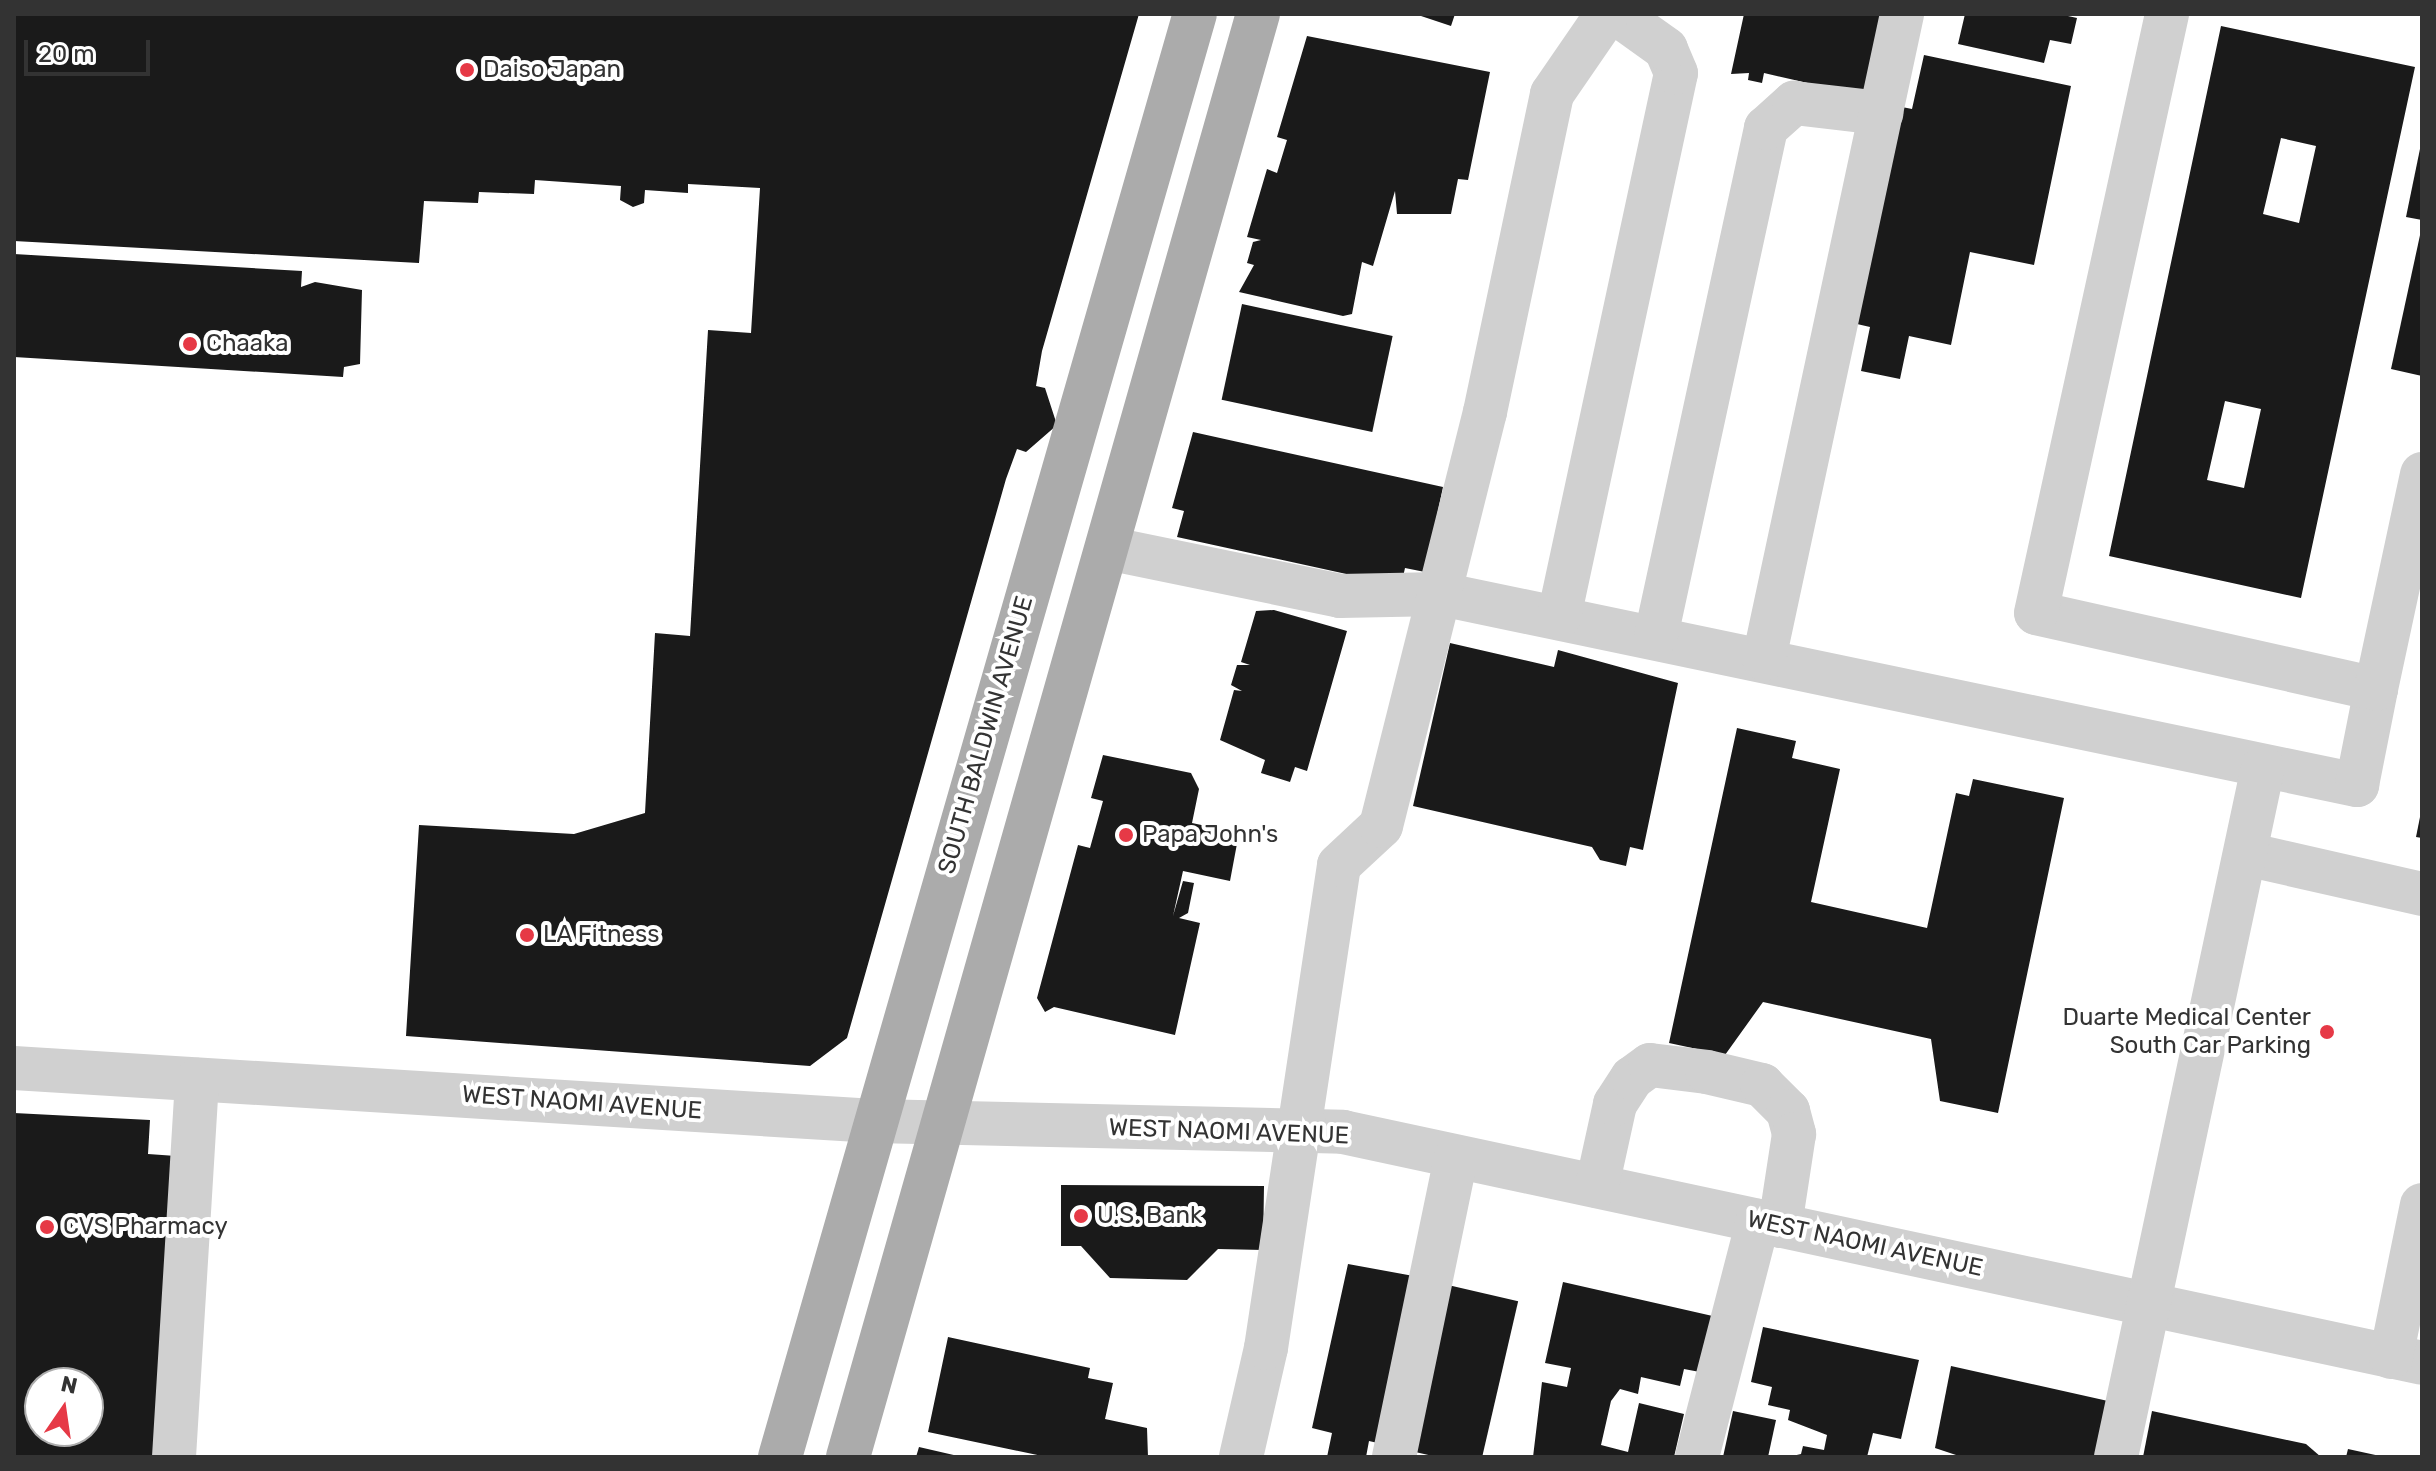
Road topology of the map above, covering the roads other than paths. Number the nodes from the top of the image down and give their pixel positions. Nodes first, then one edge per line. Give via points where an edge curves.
1 (1195, 14) edge
2 (1258, 14) edge
3 (1607, 14) edge
4 (1617, 14) edge
5 (1902, 14) edge
6 (2167, 14) edge
7 (1881, 113) junction
8 (2422, 474) edge
9 (1107, 548) junction
10 (1441, 594) junction
11 (1559, 617) junction
12 (1656, 636) junction
13 (1764, 659) junction
14 (2376, 689) junction
15 (2263, 767) junction
16 (2246, 854) junction
17 (2422, 894) edge
18 (14, 1068) edge
19 (197, 1080) junction
20 (874, 1121) junction
21 (943, 1123) junction
22 (1294, 1132) junction
23 (1456, 1157) junction
24 (1597, 1186) junction
25 (2421, 1214) edge
26 (1769, 1224) junction
27 (2148, 1304) junction
28 (2407, 1360) edge
29 (174, 1457) edge
30 (780, 1457) edge
31 (848, 1457) edge
32 (1241, 1457) edge
33 (1394, 1457) edge
34 (1697, 1457) edge
35 (2116, 1457) edge

1 - 20 main road, SOUTH BALDWIN AVENUE
2 - 9 main road
3 - 10 street via 1552,94
4 - 11 street via 1666,49 1676,73
5 - 7 street
6 - 14 street via 2036,613
7 - 12 street via 1794,103 1766,128
7 - 13 street
8 - 14 street
9 - 10 street via 1340,596
9 - 21 main road
10 - 11 street
10 - 22 street via 1381,826 1339,865
11 - 12 street
12 - 13 street
13 - 15 street
14 - 15 street via 2357,785
15 - 16 street
16 - 17 street
16 - 27 street
18 - 19 street, WEST NAOMI AVENUE
19 - 20 street, WEST NAOMI AVENUE
19 - 29 street
20 - 21 street, WEST NAOMI AVENUE
20 - 30 main road, SOUTH BALDWIN AVENUE
21 - 22 street, WEST NAOMI AVENUE
21 - 31 main road
22 - 23 street, WEST NAOMI AVENUE via 1343,1132
22 - 32 street via 1266,1348
23 - 24 street, WEST NAOMI AVENUE
23 - 33 street
24 - 26 street, WEST NAOMI AVENUE
24 - 26 street via 1615,1104 1632,1078 1650,1065 1707,1072 1762,1085 1788,1111 1794,1134
25 - 28 street
26 - 27 street, WEST NAOMI AVENUE
26 - 34 street
27 - 28 street, WEST NAOMI AVENUE
27 - 35 street

